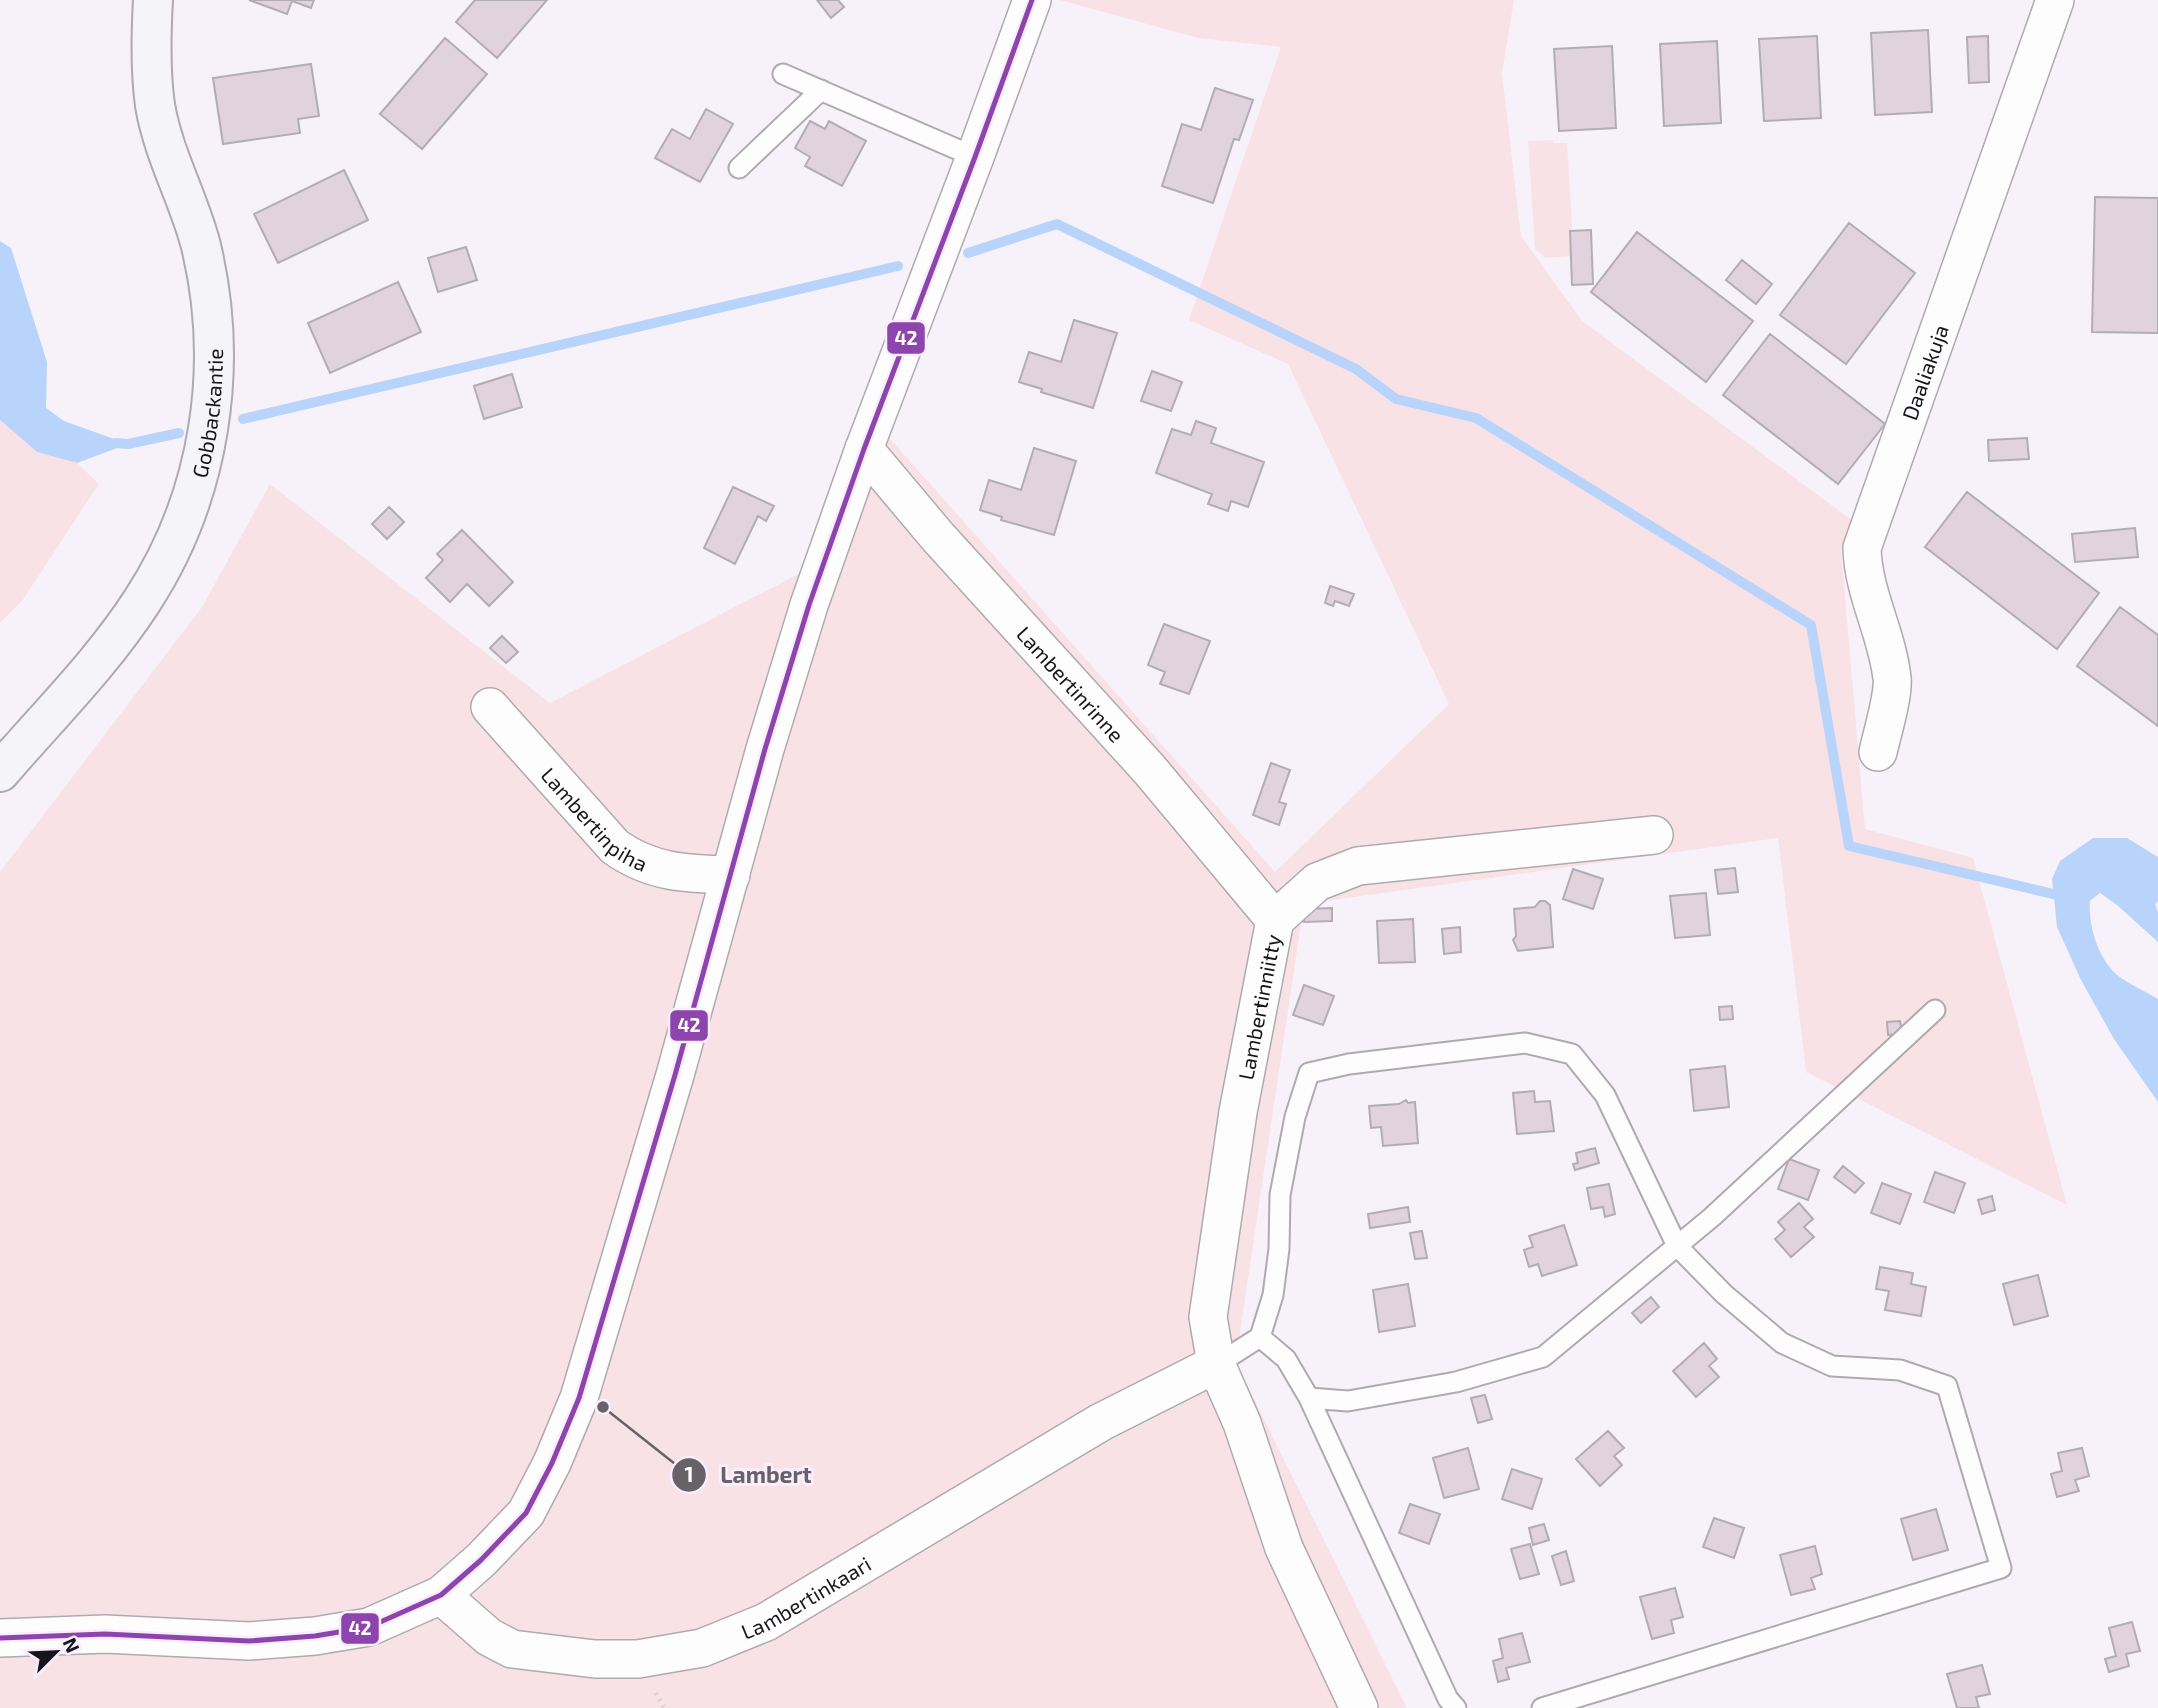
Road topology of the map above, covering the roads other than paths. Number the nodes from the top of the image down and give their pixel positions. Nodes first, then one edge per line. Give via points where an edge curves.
1 (153, 0) edge
2 (1032, 0) edge
3 (2055, 0) edge
4 (783, 74) dead end
5 (821, 90) junction
6 (975, 157) junction
7 (739, 168) dead end
8 (864, 449) junction
9 (490, 707) dead end
10 (1878, 752) dead end
11 (0, 772) edge
12 (1654, 835) dead end
13 (731, 875) junction
14 (1275, 920) junction
15 (1935, 1010) dead end
16 (1677, 1246) junction
17 (1260, 1337) junction
18 (1215, 1358) junction
19 (1309, 1398) junction
20 (441, 1595) junction
21 (0, 1638) edge
22 (1359, 1708) edge
23 (1456, 1708) edge
24 (1542, 1708) edge

1 - 11 street, Gobbackantie via 150,58 155,107 200,246 211,312 214,366 208,429 182,526 164,566 114,641
2 - 6 street
3 - 10 street, Daaliakuja via 1862,548 1862,572 1893,681
4 - 5 lane
5 - 6 lane
5 - 7 lane
6 - 8 street
8 - 13 street via 809,605
8 - 14 street, Lambertinrinne via 1149,769
9 - 13 street, Lambertinpiha via 615,848 635,861 665,870
12 - 14 street, Lambertinniitty via 1358,866 1317,882
13 - 20 street via 579,1398 526,1513
14 - 18 street, Lambertinniitty via 1238,1112 1208,1317
15 - 16 lane
16 - 17 lane via 1605,1095 1572,1054 1525,1043 1309,1073 1280,1195 1273,1295
16 - 19 lane via 1543,1357 1456,1382 1348,1401
16 - 24 lane via 1782,1343 1832,1367 1900,1370 1947,1386 2001,1568
17 - 18 lane via 1227,1358
17 - 19 lane via 1286,1359
18 - 20 street, Lambertinkaari via 766,1622 702,1648 638,1660 512,1649 489,1637
18 - 22 street via 1284,1548
19 - 23 lane
20 - 21 street via 369,1627 315,1636 249,1641 105,1634

